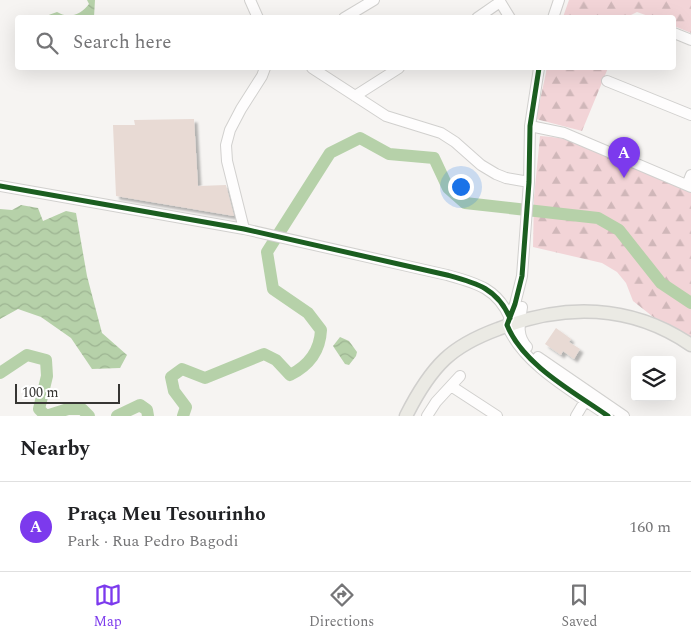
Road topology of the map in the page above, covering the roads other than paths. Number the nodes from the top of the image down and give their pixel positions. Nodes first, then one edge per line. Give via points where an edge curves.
1 (250, 0) edge
2 (374, 0) edge
3 (559, 0) edge
4 (500, 1) edge
5 (257, 15) edge
6 (349, 15) edge
7 (481, 15) edge
8 (508, 15) edge
9 (554, 15) edge
10 (676, 34) edge
11 (691, 40) edge
12 (264, 70) edge
13 (315, 70) edge
14 (397, 70) edge
15 (539, 70) edge
16 (607, 80) dead end
17 (355, 96) junction
18 (691, 115) edge
19 (530, 126) junction
20 (691, 175) edge
21 (529, 182) junction
22 (0, 186) edge
23 (689, 186) edge
24 (244, 229) junction
25 (561, 314) junction
26 (513, 323) junction
27 (691, 345) edge
28 (460, 376) dead end
29 (451, 386) junction
30 (588, 397) junction
31 (406, 416) edge
32 (427, 416) edge
33 (497, 416) edge
34 (576, 416) edge
35 (608, 416) edge
36 (624, 416) edge

1 - 5 street
2 - 6 street
3 - 9 street
4 - 7 street
4 - 8 street
10 - 11 street
12 - 24 street via 230,130 226,146
13 - 17 street
14 - 17 street
15 - 19 street
16 - 18 street
17 - 21 street via 386,116 441,133 496,174
19 - 21 street
19 - 23 street via 564,133
20 - 23 street
21 - 26 street via 522,276
22 - 24 street
24 - 26 street via 475,283 503,303
25 - 26 main road
25 - 26 main road
25 - 27 main road via 605,312 639,319 670,331
26 - 30 street via 524,351 546,373
26 - 31 main road via 458,348 444,360 416,396
28 - 29 street
29 - 32 street
29 - 33 street
30 - 34 street
30 - 35 street
30 - 36 street

